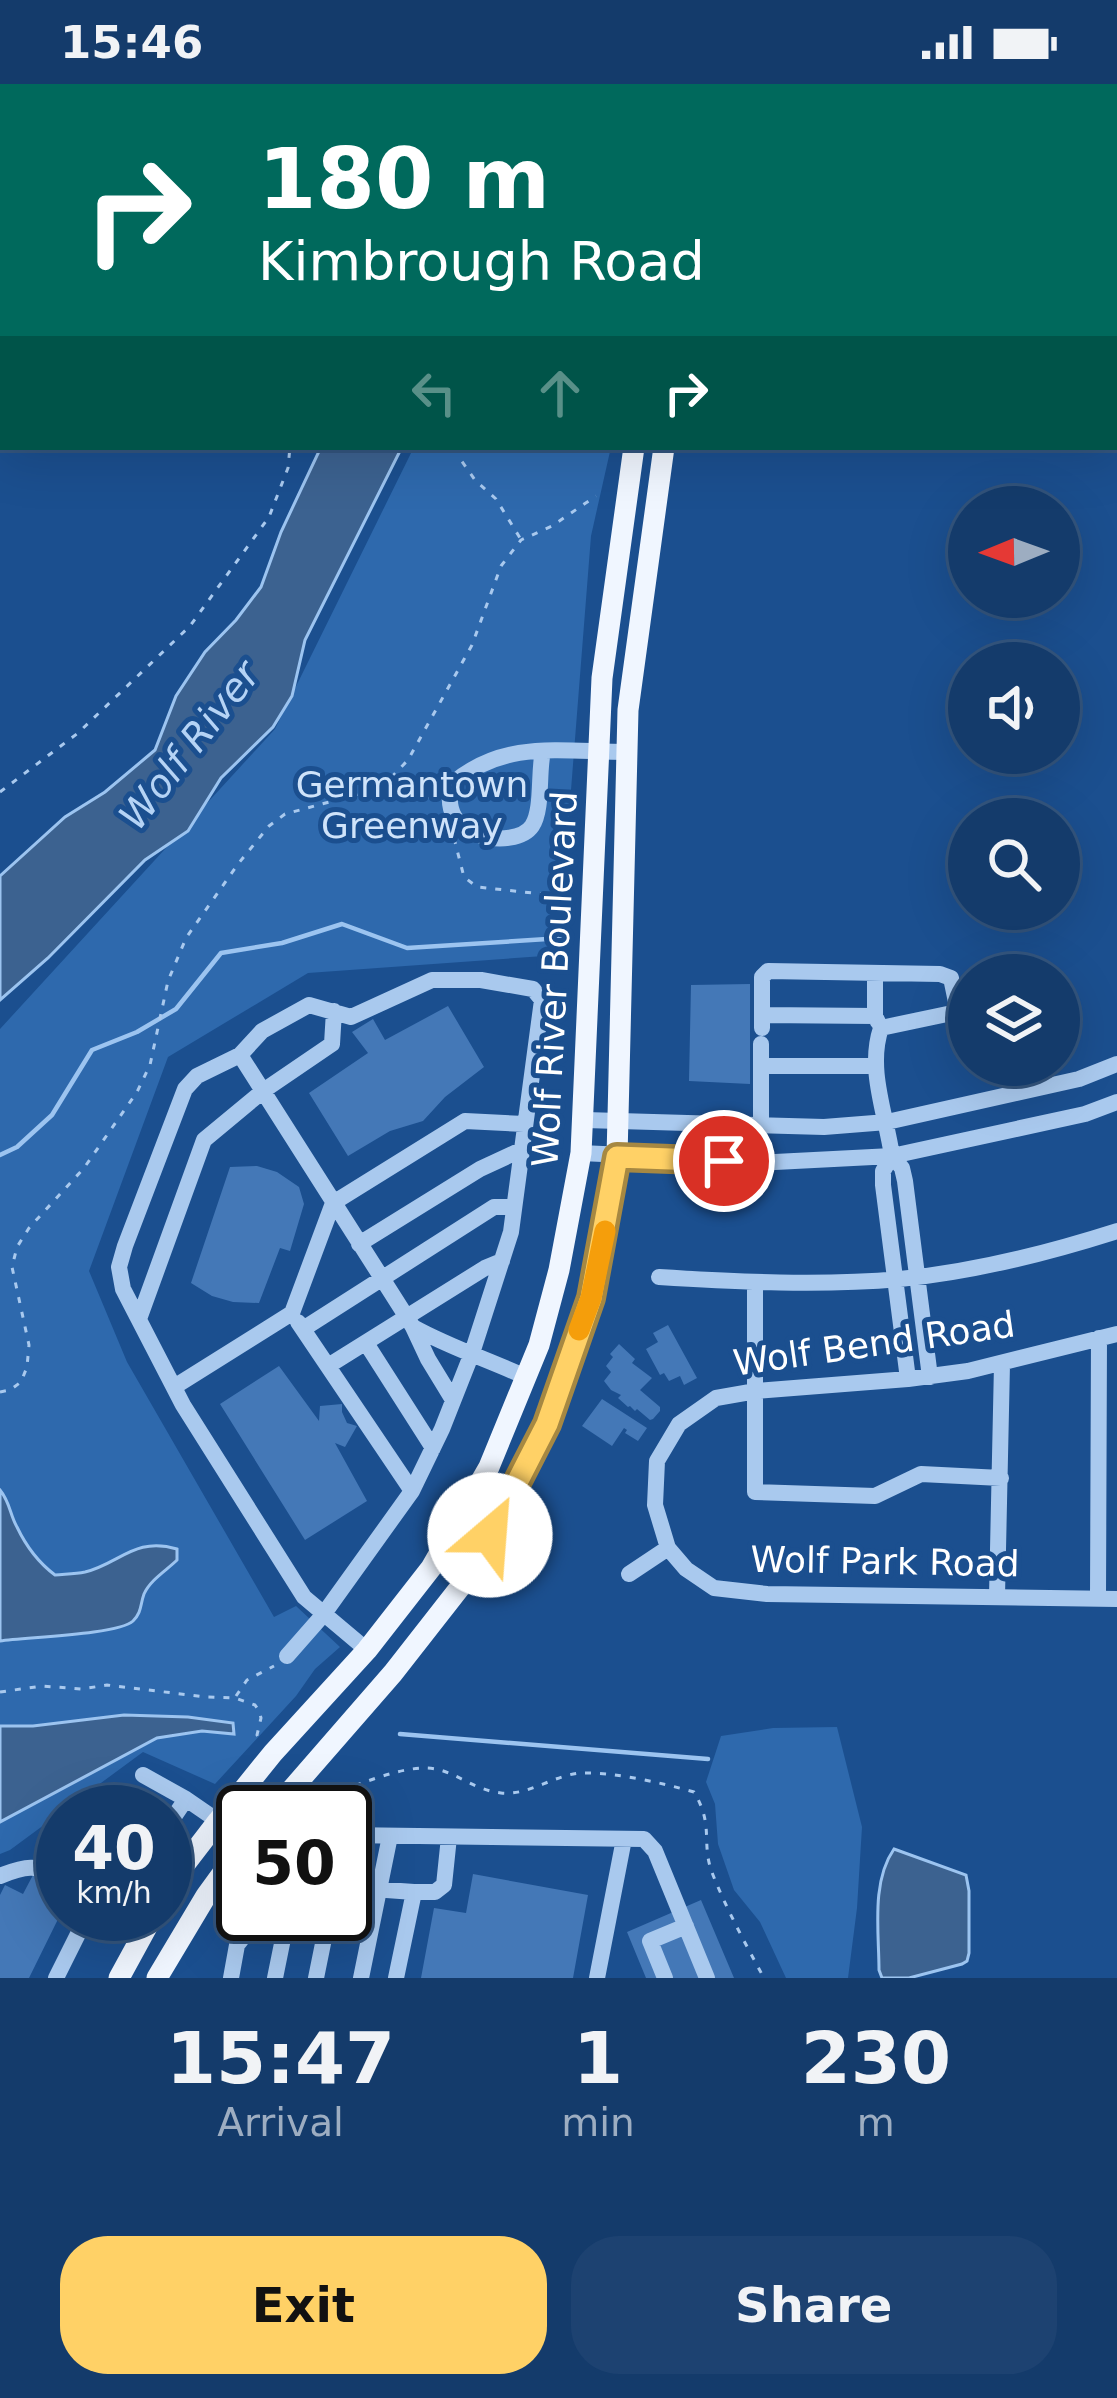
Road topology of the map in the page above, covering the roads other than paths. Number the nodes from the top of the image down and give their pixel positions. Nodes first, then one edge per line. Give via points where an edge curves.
1 (634, 450) edge
2 (664, 450) edge
3 (544, 751) junction
4 (599, 752) junction
5 (627, 752) junction
6 (875, 973) junction
7 (334, 1011) junction
8 (878, 1022) junction
9 (762, 1029) junction
10 (240, 1055) junction
11 (1117, 1064) edge
12 (761, 1066) junction
13 (876, 1066) junction
14 (263, 1090) junction
15 (1117, 1102) edge
16 (585, 1120) junction
17 (618, 1121) junction
18 (887, 1122) junction
19 (524, 1124) junction
20 (761, 1125) junction
21 (521, 1150) junction
22 (581, 1153) junction
23 (892, 1156) junction
24 (617, 1157) junction
25 (333, 1203) junction
26 (514, 1207) junction
27 (1117, 1231) edge
28 (359, 1244) junction
29 (502, 1261) junction
30 (659, 1277) dead end
31 (917, 1277) junction
32 (381, 1278) junction
33 (895, 1280) junction
34 (755, 1283) junction
35 (292, 1313) junction
36 (139, 1319) junction
37 (410, 1322) junction
38 (303, 1329) junction
39 (1108, 1336) edge
40 (366, 1343) junction
41 (472, 1353) junction
42 (1002, 1364) junction
43 (328, 1366) junction
44 (930, 1376) junction
45 (526, 1378) junction
46 (908, 1379) junction
47 (174, 1387) junction
48 (756, 1390) junction
49 (454, 1400) junction
50 (433, 1448) junction
51 (1001, 1478) junction
52 (412, 1491) junction
53 (668, 1548) junction
54 (629, 1574) dead end
55 (997, 1596) junction
56 (1097, 1599) junction
57 (1117, 1599) edge
58 (323, 1616) junction
59 (368, 1650) junction
60 (287, 1656) road end
61 (143, 1775) dead end
62 (161, 1785) edge
63 (247, 1785) edge
64 (295, 1785) edge
65 (216, 1824) edge
66 (372, 1836) edge
67 (390, 1836) junction
68 (449, 1837) junction
69 (625, 1839) junction
70 (192, 1858) edge
71 (36, 1866) edge
72 (0, 1876) edge
73 (216, 1881) edge
74 (372, 1889) edge
75 (379, 1889) junction
76 (414, 1892) junction
77 (686, 1926) junction
78 (74, 1941) edge
79 (137, 1941) edge
80 (241, 1941) edge
81 (282, 1941) edge
82 (324, 1941) edge
83 (56, 1978) edge
84 (119, 1978) edge
85 (157, 1978) edge
86 (230, 1978) edge
87 (275, 1978) edge
88 (316, 1978) edge
89 (361, 1978) edge
90 (396, 1978) edge
91 (597, 1978) edge
92 (665, 1978) edge
93 (707, 1978) edge

1 - 4 main road, Wolf River Boulevard
2 - 5 main road, Wolf River Boulevard
3 - 3 street via 501,756 463,775 450,789 452,816 482,836 526,832 537,812
3 - 4 street
4 - 5 street
4 - 16 main road, Wolf River Boulevard
5 - 17 main road, Wolf River Boulevard
6 - 8 street
6 - 8 street via 951,978 957,1007
6 - 9 street via 768,971
7 - 10 street via 309,1005 262,1031
7 - 14 street via 332,1044
7 - 19 street via 351,1017 432,980 533,989 542,1000
8 - 9 street
8 - 13 street
9 - 12 street
10 - 14 street
10 - 36 street via 185,1089 119,1267
11 - 18 street
12 - 13 street
12 - 20 street
13 - 18 street
14 - 25 street
14 - 36 street via 204,1140
15 - 23 street
16 - 17 street
16 - 22 main road, Wolf River Boulevard
17 - 20 street
17 - 24 main road, Wolf River Boulevard
18 - 20 street
18 - 23 street
19 - 21 street
19 - 25 street via 465,1121
21 - 26 street
21 - 28 street
22 - 24 street
22 - 45 main road, Wolf River Boulevard via 559,1270
23 - 24 street
23 - 31 street via 905,1181
23 - 33 street via 883,1171
24 - 64 main road, Wolf River Boulevard via 591,1298 547,1424 472,1572
25 - 28 street
25 - 35 street
26 - 29 street
26 - 32 street via 494,1207
27 - 31 street
28 - 32 street
29 - 37 street
29 - 41 street
30 - 34 street
31 - 33 street
31 - 44 street
32 - 37 street
32 - 38 street
33 - 34 street
33 - 46 street
34 - 48 street
35 - 38 street
35 - 47 street
36 - 47 street
37 - 40 street
37 - 41 street
37 - 49 street
38 - 43 street
39 - 42 street, Wolf Bend Road
39 - 56 street
40 - 43 street
40 - 50 street
41 - 45 street
41 - 49 street
42 - 44 street, Wolf Bend Road
42 - 51 street
43 - 52 street
44 - 46 street, Wolf Bend Road
45 - 59 main road, Wolf River Boulevard via 489,1468 430,1568
46 - 48 street, Wolf Bend Road
47 - 58 street
48 - 51 street via 754,1492 875,1496 921,1474
48 - 53 street, Wolf Bend Road via 716,1398 680,1424 657,1462 655,1505
49 - 50 street
50 - 52 street
51 - 55 street
52 - 58 street
53 - 54 street
53 - 55 street, Wolf Park Road via 714,1588
55 - 56 street, Wolf Park Road
56 - 57 street, Wolf Park Road
58 - 59 street
58 - 60 street
59 - 63 main road, Wolf River Boulevard
61 - 62 street
65 - 70 main road, Wolf River Boulevard
66 - 67 street
67 - 68 street
67 - 75 street
68 - 69 street
68 - 76 street via 444,1885
69 - 77 street via 644,1839 655,1852
69 - 91 street
71 - 72 street
73 - 85 main road
74 - 75 street
75 - 76 street
75 - 89 street
76 - 90 street
77 - 92 street via 650,1941
77 - 93 street
78 - 83 street
79 - 84 main road
80 - 86 street
81 - 87 street
82 - 88 street

